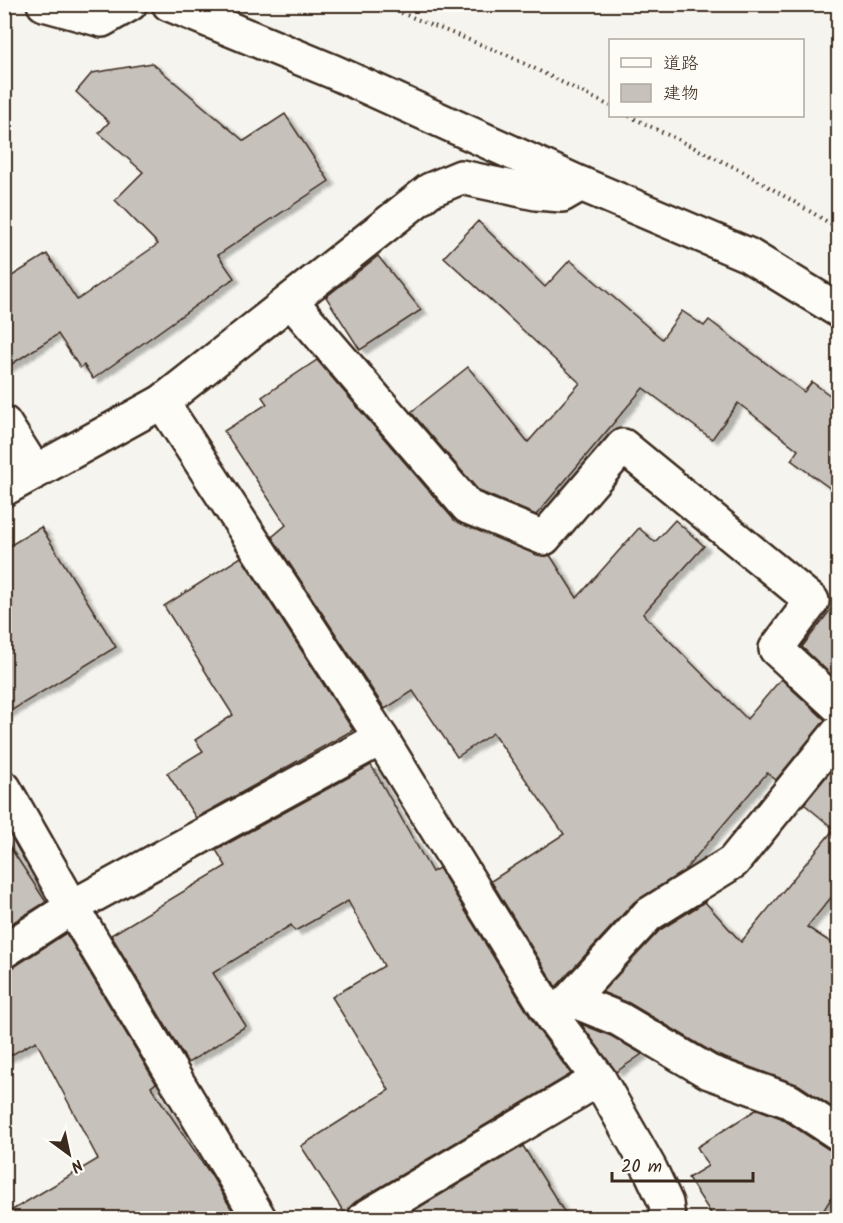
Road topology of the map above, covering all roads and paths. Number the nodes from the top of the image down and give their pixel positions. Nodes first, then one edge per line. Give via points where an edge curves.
1 (44, 4) edge
2 (130, 4) edge
3 (169, 4) edge
4 (379, 4) edge
5 (609, 106) edge
6 (631, 117) edge
7 (581, 184) junction
8 (838, 228) edge
9 (291, 301) junction
10 (838, 310) edge
11 (162, 402) junction
12 (4, 423) edge
13 (34, 470) junction
14 (4, 489) edge
15 (838, 706) edge
16 (838, 733) edge
17 (381, 738) junction
18 (4, 788) edge
19 (72, 907) junction
20 (4, 951) edge
21 (562, 1009) junction
22 (599, 1079) junction
23 (838, 1132) edge
24 (259, 1218) edge
25 (365, 1218) edge
26 (668, 1218) edge

1 - 2 street via 102,20
3 - 7 street via 334,72
4 - 5 path via 507,55
6 - 8 path via 742,171
7 - 9 street via 562,195 461,177 430,190
7 - 10 street via 748,255
9 - 11 street
9 - 15 street via 468,507 544,538 623,446 812,601 776,649
11 - 13 street
11 - 17 street
12 - 13 street
13 - 14 street
16 - 21 street via 733,862 648,915
17 - 19 street
17 - 21 street
18 - 19 street
19 - 20 street
19 - 24 street
21 - 22 street
21 - 23 street via 619,1019 709,1072 789,1101
22 - 25 street
22 - 26 street via 650,1169 666,1203

